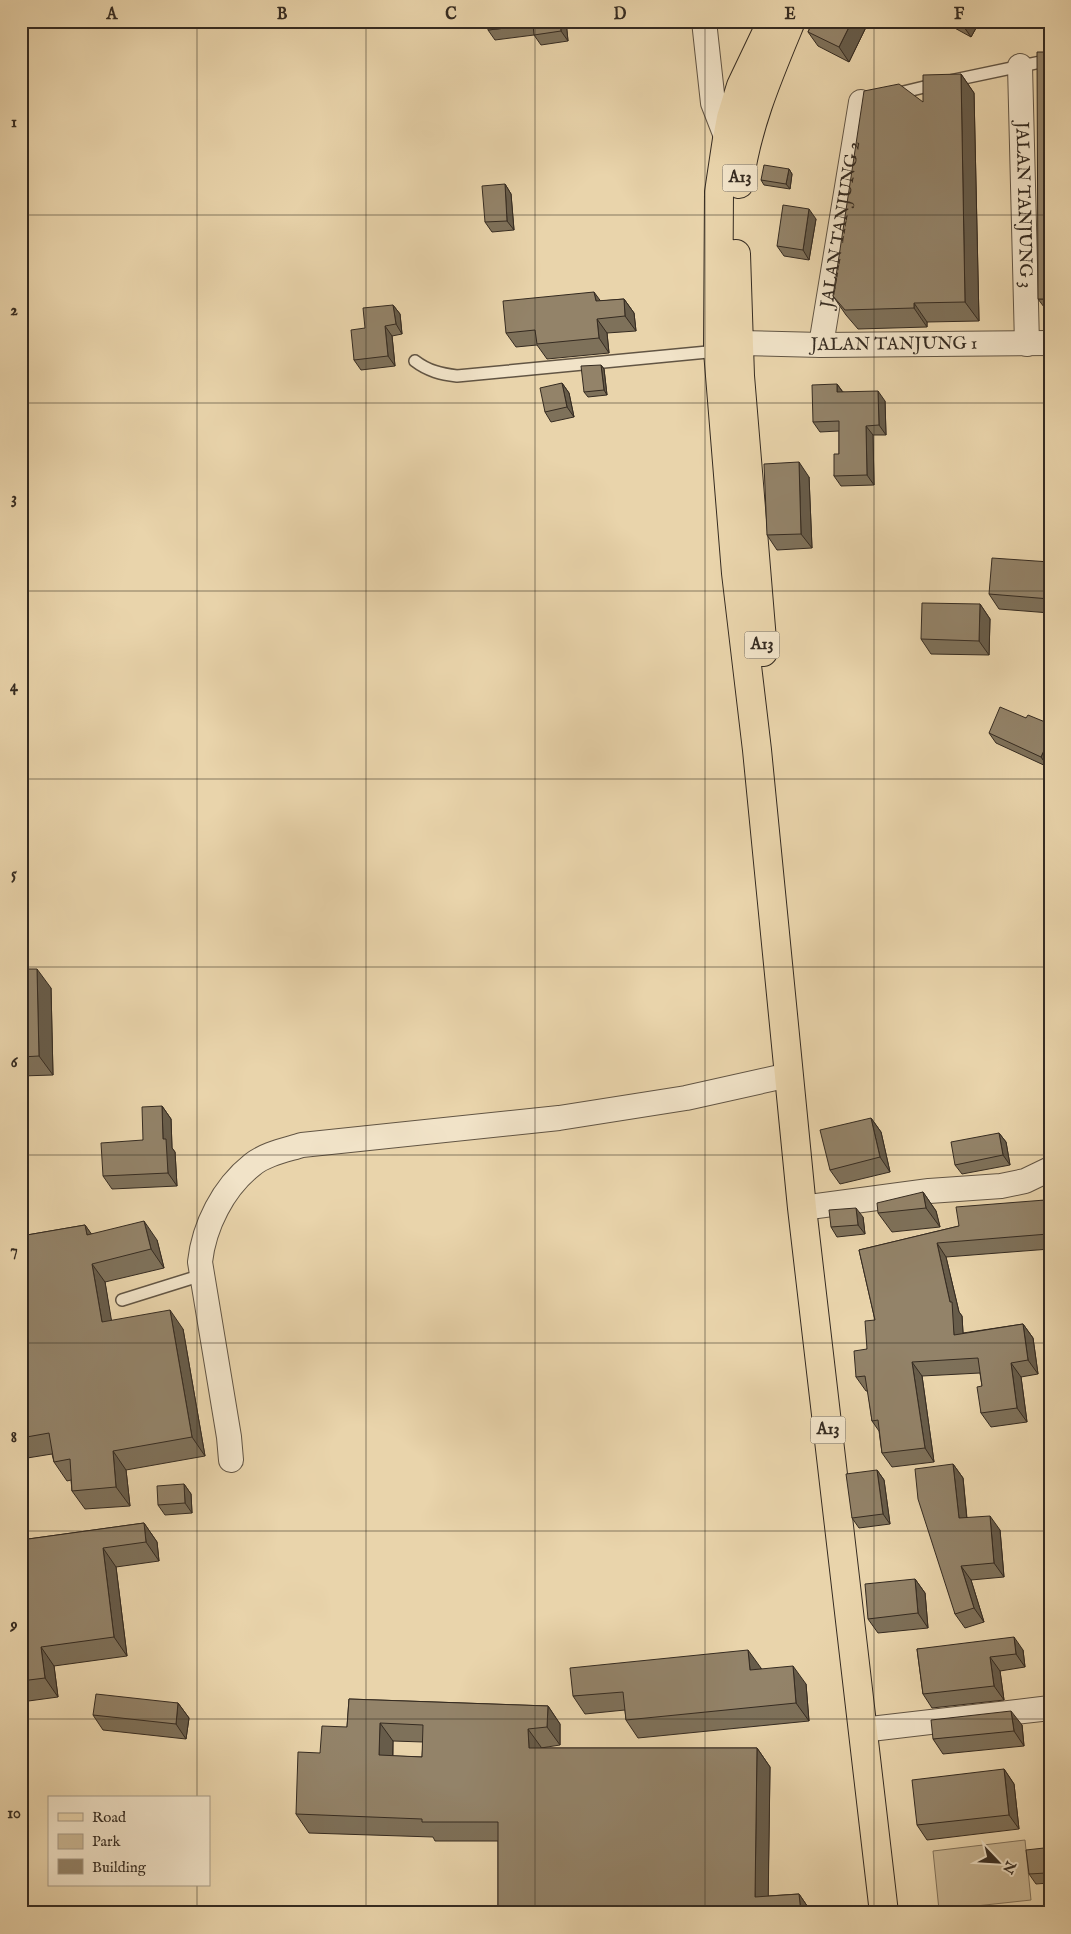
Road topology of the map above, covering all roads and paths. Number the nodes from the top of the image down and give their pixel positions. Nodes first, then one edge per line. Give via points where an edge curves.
1 (704, 21) edge
2 (772, 21) edge
3 (791, 21) edge
4 (1050, 60) edge
5 (1020, 66) junction
6 (870, 100) joint
7 (727, 139) junction
8 (1038, 343) edge
9 (821, 346) junction
10 (728, 347) junction
11 (415, 361) dead end
12 (777, 947) junction
13 (788, 1075) junction
14 (1050, 1170) edge
15 (802, 1208) junction
16 (202, 1275) junction
17 (122, 1300) dead end
18 (231, 1460) dead end
19 (1050, 1708) edge
20 (862, 1730) junction
21 (884, 1913) edge

1 - 7 street via 713,103
2 - 7 main road, A13 via 741,86
3 - 10 main road, A13 via 751,126 742,160
4 - 5 lane
5 - 6 lane
5 - 8 street, JALAN TANJUNG 3
6 - 9 street, JALAN TANJUNG 2
7 - 10 main road, A13 via 719,192 718,296 732,336
8 - 9 street, JALAN TANJUNG 1
9 - 10 street, JALAN TANJUNG 1
10 - 11 lane via 457,376 424,368
10 - 12 main road, A13 via 776,835
10 - 12 main road, A13 via 729,367 723,413 736,573
12 - 13 main road, A13
13 - 15 main road, A13
13 - 16 street via 686,1098 559,1118 302,1145 274,1153 252,1164 218,1207 202,1246
14 - 15 street via 1001,1186 929,1191
15 - 20 main road, A13
16 - 17 lane
16 - 18 street
19 - 20 street
20 - 21 main road, A13

